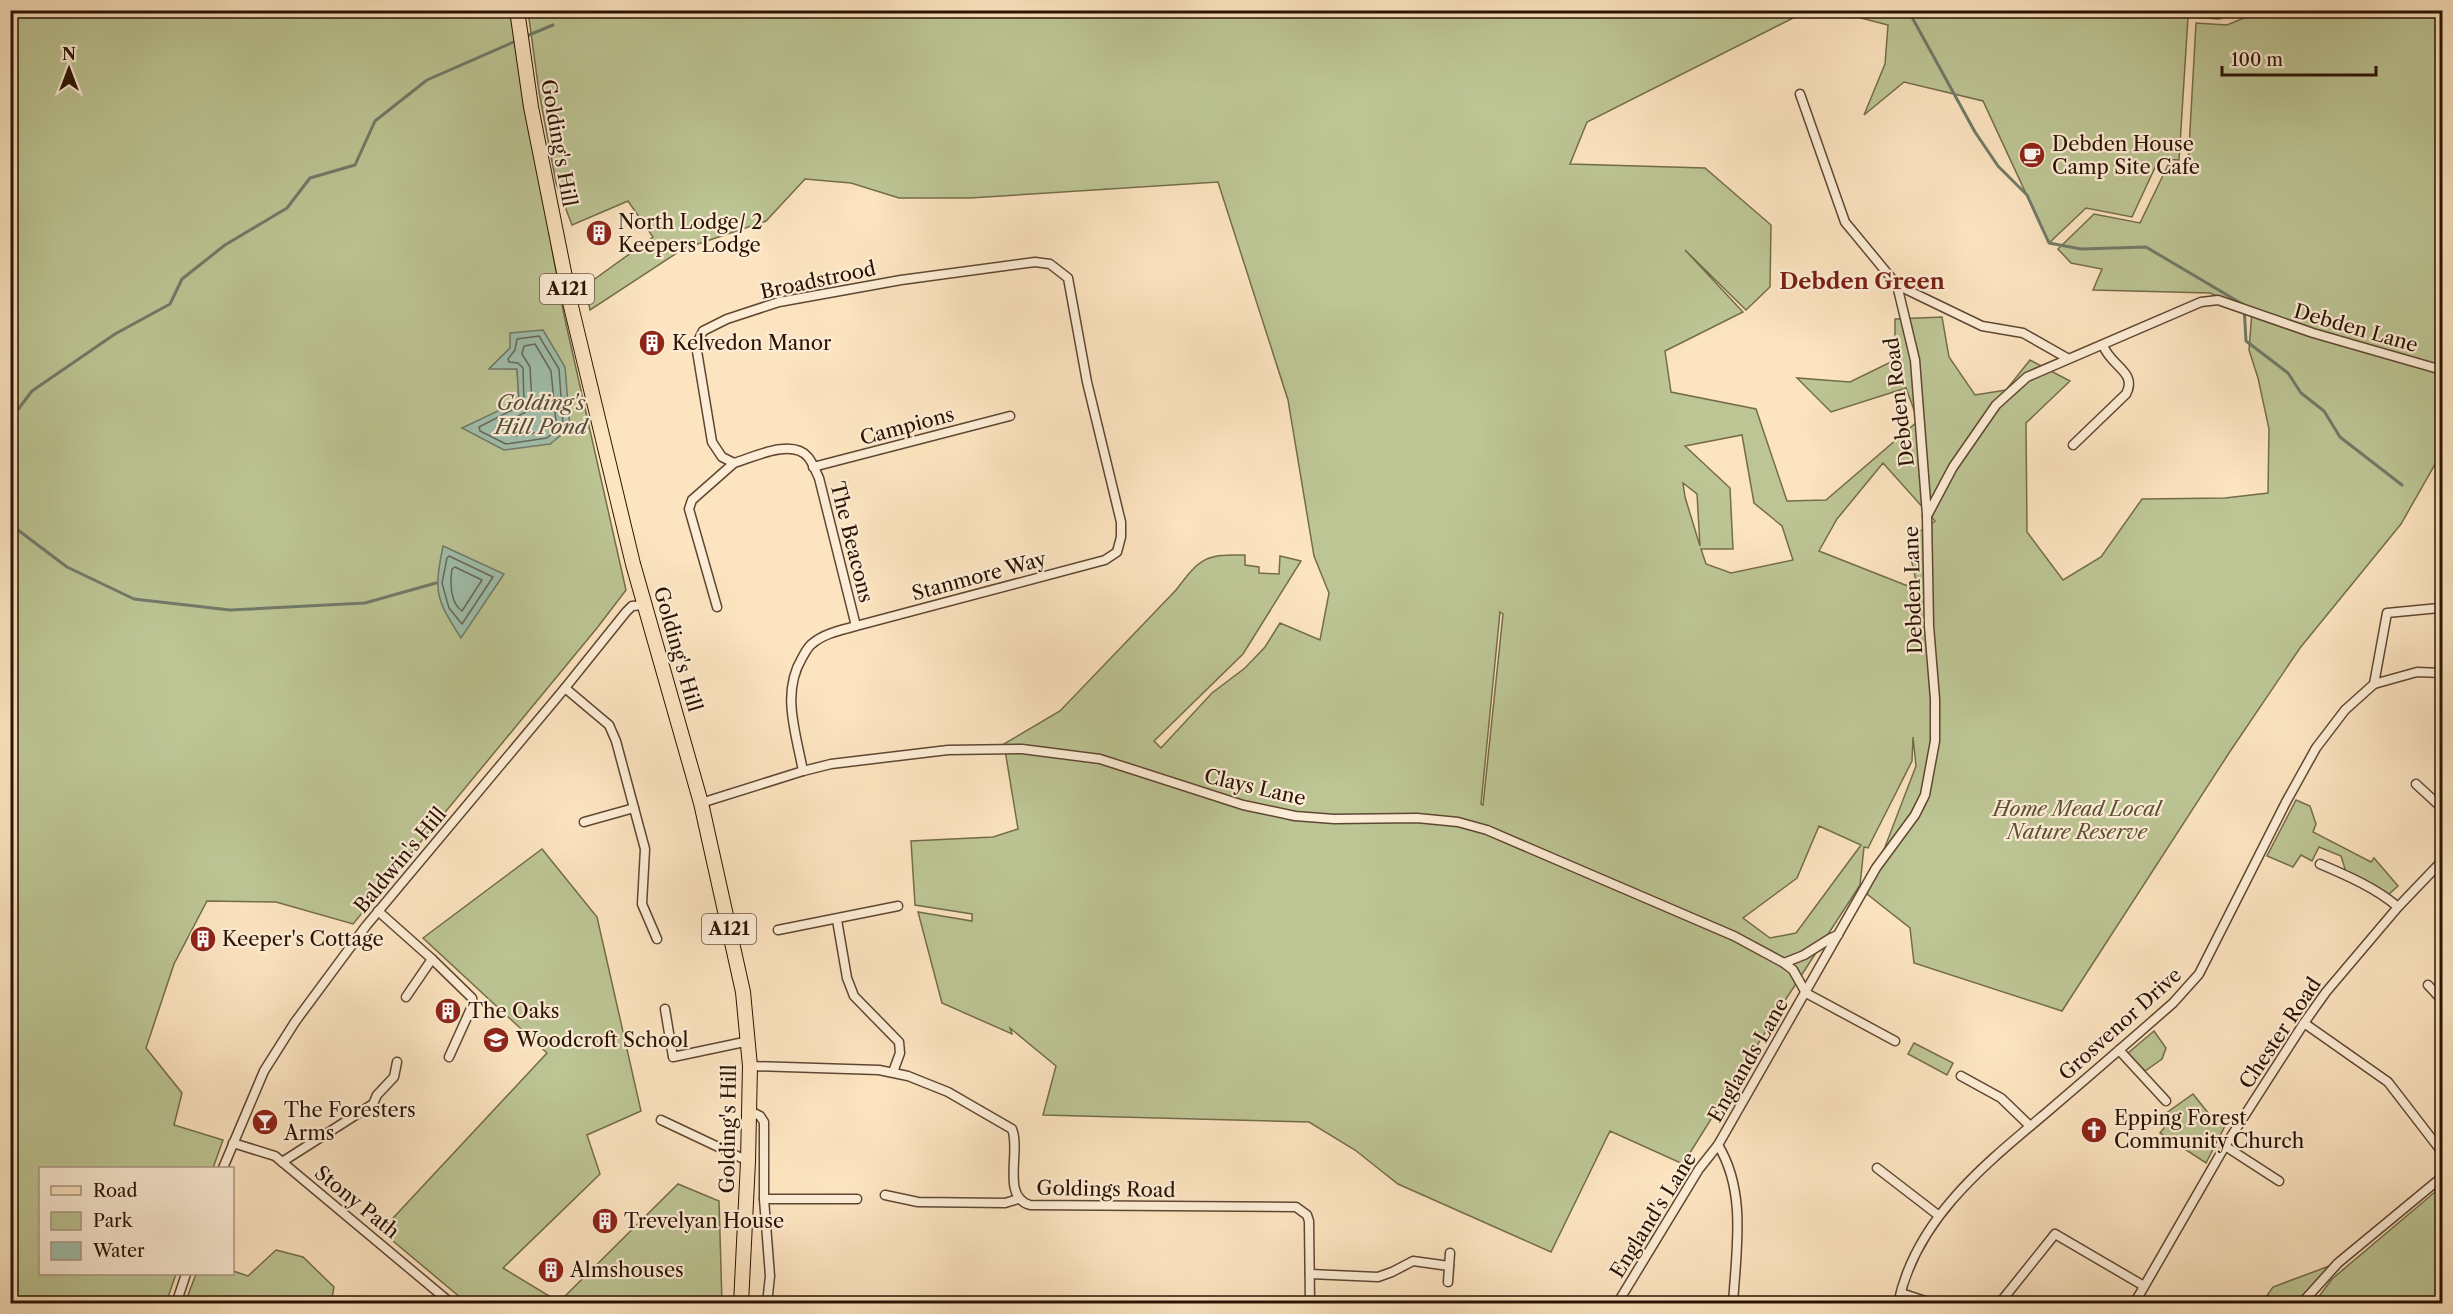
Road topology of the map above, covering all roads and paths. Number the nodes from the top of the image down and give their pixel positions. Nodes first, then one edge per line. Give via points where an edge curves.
1 (517, 10) edge
2 (1800, 94) dead end
3 (1896, 285) junction
4 (2103, 345) junction
5 (2067, 358) junction
6 (2442, 370) edge
7 (1087, 382) joint
8 (1010, 416) dead end
9 (2073, 445) dead end
10 (734, 463) junction
11 (813, 467) junction
12 (1927, 516) junction
13 (645, 605) junction
14 (717, 606) dead end
15 (2442, 618) edge
16 (856, 626) junction
17 (2442, 673) edge
18 (2374, 684) junction
19 (566, 688) junction
20 (803, 771) junction
21 (2416, 784) dead end
22 (701, 803) junction
23 (634, 808) junction
24 (2442, 808) edge
25 (584, 822) dead end
26 (2442, 861) edge
27 (2320, 864) dead end
28 (898, 906) dead end
29 (2398, 908) junction
30 (378, 911) junction
31 (837, 920) junction
32 (778, 930) dead end
33 (1838, 936) junction
34 (657, 939) dead end
35 (432, 959) junction
36 (1784, 963) junction
37 (2428, 986) dead end
38 (1806, 993) junction
39 (406, 997) dead end
40 (2442, 1000) edge
41 (665, 1010) dead end
42 (2304, 1023) junction
43 (749, 1041) junction
44 (1895, 1041) dead end
45 (2119, 1050) junction
46 (449, 1057) dead end
47 (397, 1062) dead end
48 (750, 1066) junction
49 (893, 1072) junction
50 (1961, 1076) dead end
51 (2166, 1101) dead end
52 (750, 1112) junction
53 (661, 1120) dead end
54 (2030, 1126) junction
55 (233, 1143) junction
56 (1718, 1145) junction
57 (2225, 1146) junction
58 (2442, 1152) edge
59 (748, 1161) junction
60 (282, 1162) junction
61 (223, 1167) edge
62 (1877, 1168) dead end
63 (2442, 1177) edge
64 (2279, 1181) dead end
65 (885, 1195) dead end
66 (764, 1199) junction
67 (857, 1199) dead end
68 (1018, 1199) junction
69 (1938, 1215) junction
70 (1450, 1253) dead end
71 (1449, 1266) junction
72 (1310, 1274) junction
73 (186, 1275) edge
74 (1448, 1282) dead end
75 (2144, 1286) junction
76 (1900, 1293) junction
77 (176, 1304) edge
78 (452, 1304) edge
79 (741, 1304) edge
80 (767, 1304) edge
81 (1310, 1304) edge
82 (1617, 1304) edge
83 (1733, 1304) edge
84 (1898, 1304) edge
85 (1934, 1304) edge
86 (1999, 1304) edge
87 (2134, 1304) edge
88 (2301, 1304) edge

1 - 13 main road, Golding's Hill / A121 via 531,107 570,302
2 - 3 street, Debden Road via 1845,222
3 - 5 street, Debden Road via 1982,326 2022,333
3 - 12 street, Debden Road via 1915,360
4 - 5 street, Debden Lane
4 - 6 street, Debden Lane via 2201,302 2218,300 2313,333
4 - 9 street via 2112,362 2126,373 2129,389
5 - 12 street, Debden Lane via 2027,377 1996,405 1953,467
7 - 10 street, Broadstrood via 1068,278 1050,264 1035,262 901,280 779,302 703,331 696,345 712,442 722,458
7 - 16 street, Stanmore Way via 1121,522 1117,552 1104,560
8 - 11 street, Campions
10 - 11 street via 781,449 798,449
10 - 14 street via 692,500 689,509
11 - 16 street, The Beacons
12 - 33 street, Debden Lane via 1935,741 1925,795 1876,868
13 - 19 street, Baldwin's Hill via 632,606 626,612
13 - 22 main road, Golding's Hill / A121
15 - 18 street via 2439,608 2387,613
16 - 20 street, Stanmore Way via 811,644 794,672 791,707
17 - 18 street, Grosvenor Drive via 2417,672
18 - 45 street, Grosvenor Drive via 2345,710 2316,748 2199,974 2173,1003
19 - 23 street via 609,725
19 - 30 street, Baldwin's Hill
20 - 22 street, Clays Lane
20 - 36 street, Clays Lane via 948,750 1022,748 1100,759 1243,805 1295,816 1458,822 1487,830 1643,896
21 - 24 street
22 - 43 main road, Golding's Hill / A121 via 743,992
23 - 25 street
23 - 34 street via 645,849 642,904
26 - 29 street, Chester Road
27 - 29 street via 2364,884
28 - 31 street
29 - 42 street, Chester Road
30 - 35 street
30 - 55 street, Baldwin's Hill via 273,1056
31 - 32 street
31 - 49 street via 854,996 899,1042 900,1053
33 - 36 street
33 - 38 street, Debden Lane
35 - 39 street
35 - 46 street via 472,998 473,1004
36 - 38 street, Clays Lane via 1793,970
37 - 40 street
38 - 44 street
38 - 56 street, Englands Lane
41 - 43 street via 673,1057
42 - 57 street, Chester Road
42 - 58 street via 2388,1082
43 - 48 main road, Golding's Hill / A121
45 - 51 street
45 - 54 street, Grosvenor Drive
47 - 60 street via 394,1077 373,1104
48 - 49 street, Goldings Road
48 - 52 main road, Golding's Hill / A121
49 - 68 street, Goldings Road via 948,1092 1012,1129
50 - 54 street via 2001,1098
52 - 59 main road, Golding's Hill / A121
52 - 66 street via 764,1122
53 - 59 street
54 - 69 street, Grosvenor Drive via 1982,1168
55 - 60 street, Stony Path via 275,1156
55 - 61 street, Baldwin's Hill
56 - 82 street, England's Lane via 1699,1169
56 - 83 street via 1732,1173 1738,1216
57 - 64 street
57 - 75 street, Chester Road
59 - 79 main road, Golding's Hill / A121
60 - 78 street, Stony Path
62 - 69 street
63 - 88 street via 2338,1263
65 - 68 street via 918,1202 1005,1203
66 - 67 street
66 - 80 street via 770,1276
68 - 72 street, Goldings Road via 1041,1206 1296,1207 1309,1221
69 - 76 street, Grosvenor Drive via 1918,1247
70 - 71 street
71 - 72 street via 1413,1261 1378,1277
71 - 74 street
72 - 81 street, Goldings Road
73 - 77 street
75 - 86 street via 2055,1234
75 - 87 street, Chester Road
76 - 84 street, Grosvenor Drive
76 - 85 street

